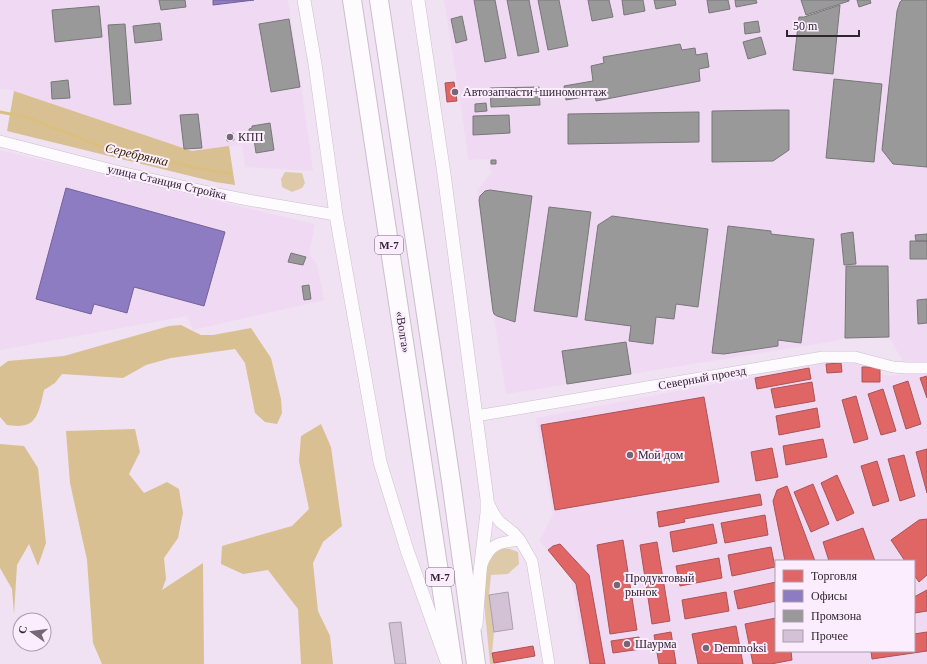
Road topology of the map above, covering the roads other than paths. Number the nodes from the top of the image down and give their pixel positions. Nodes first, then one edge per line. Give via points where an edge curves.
1 (304, 0) edge
2 (352, 0) edge
3 (379, 0) edge
4 (418, 0) edge
5 (0, 141) edge
6 (336, 215) junction
7 (927, 368) edge
8 (476, 416) junction
9 (487, 499) junction
10 (520, 540) junction
11 (480, 566) junction
12 (475, 658) edge
13 (448, 664) edge
14 (453, 664) edge
15 (549, 664) edge

1 - 6 street
2 - 14 highway, «Волга» / М-7
3 - 12 highway, «Волга» / М-7
4 - 8 street
5 - 6 street, улица Станция Стройка via 196,190
6 - 13 street via 380,462 407,550
7 - 8 street, Северный проезд via 893,367 855,357 823,357
8 - 9 street
9 - 10 street via 500,522
9 - 11 street
10 - 11 street via 500,543 493,547
10 - 15 street via 532,561
11 - 12 street

